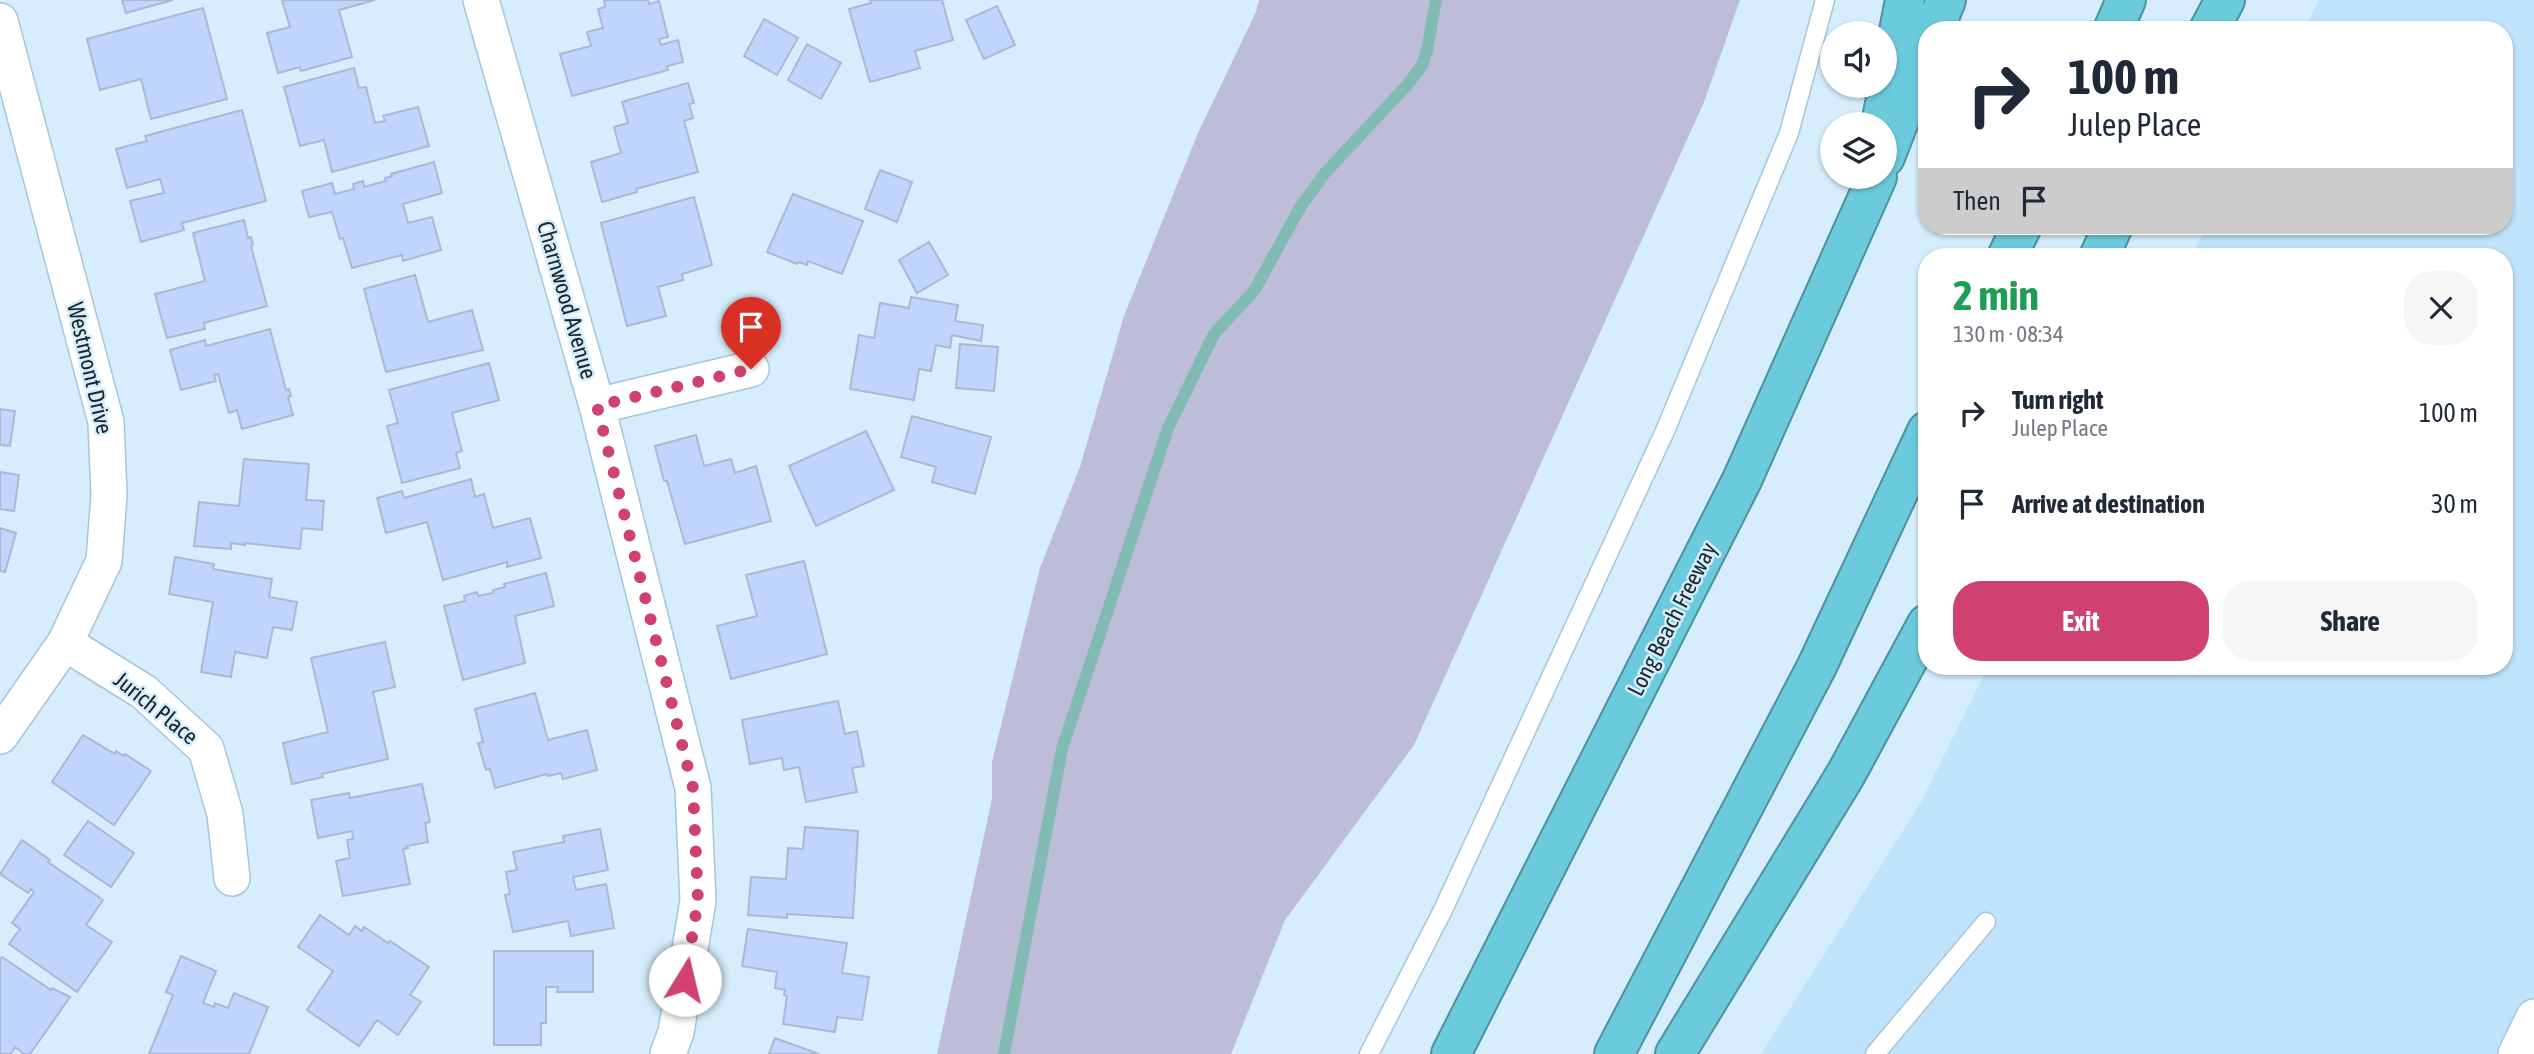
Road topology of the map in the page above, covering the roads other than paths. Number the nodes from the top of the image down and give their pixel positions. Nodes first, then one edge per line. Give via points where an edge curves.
1 (481, 0) edge
2 (1825, 0) edge
3 (1905, 0) edge
4 (1946, 0) edge
5 (2103, 0) edge
6 (2126, 0) edge
7 (2209, 0) edge
8 (2225, 0) edge
9 (0, 21) edge
10 (1938, 21) edge
11 (2096, 21) edge
12 (2117, 21) edge
13 (2200, 21) edge
14 (2214, 21) edge
15 (1918, 72) edge
16 (1883, 112) edge
17 (1897, 126) edge
18 (1871, 189) edge
19 (751, 369) dead end
20 (597, 406) junction
21 (1918, 450) edge
22 (1918, 641) edge
23 (65, 643) junction
24 (0, 736) edge
25 (232, 878) dead end
26 (1986, 922) dead end
27 (2534, 1017) edge
28 (668, 1054) edge
29 (1369, 1054) edge
30 (1451, 1054) edge
31 (1614, 1054) edge
32 (1675, 1054) edge
33 (1875, 1054) edge
34 (2516, 1054) edge

1 - 20 street, Charnwood Avenue
2 - 29 lane via 1789,133 1665,431 1442,912
3 - 16 highway
4 - 10 highway
5 - 11 highway
6 - 12 highway
7 - 13 highway
8 - 14 highway
9 - 23 street, Westmont Drive via 106,422 110,495 104,561
15 - 17 highway
18 - 30 highway, Long Beach Freeway via 1742,480
19 - 20 street
20 - 28 street, Charnwood Avenue via 693,788 698,901 676,1032
21 - 31 highway via 1816,666
22 - 32 highway via 1846,774
23 - 24 street, Westmont Drive
23 - 25 street, Jurich Place via 144,692 206,749 225,814
26 - 33 lane
27 - 34 street

